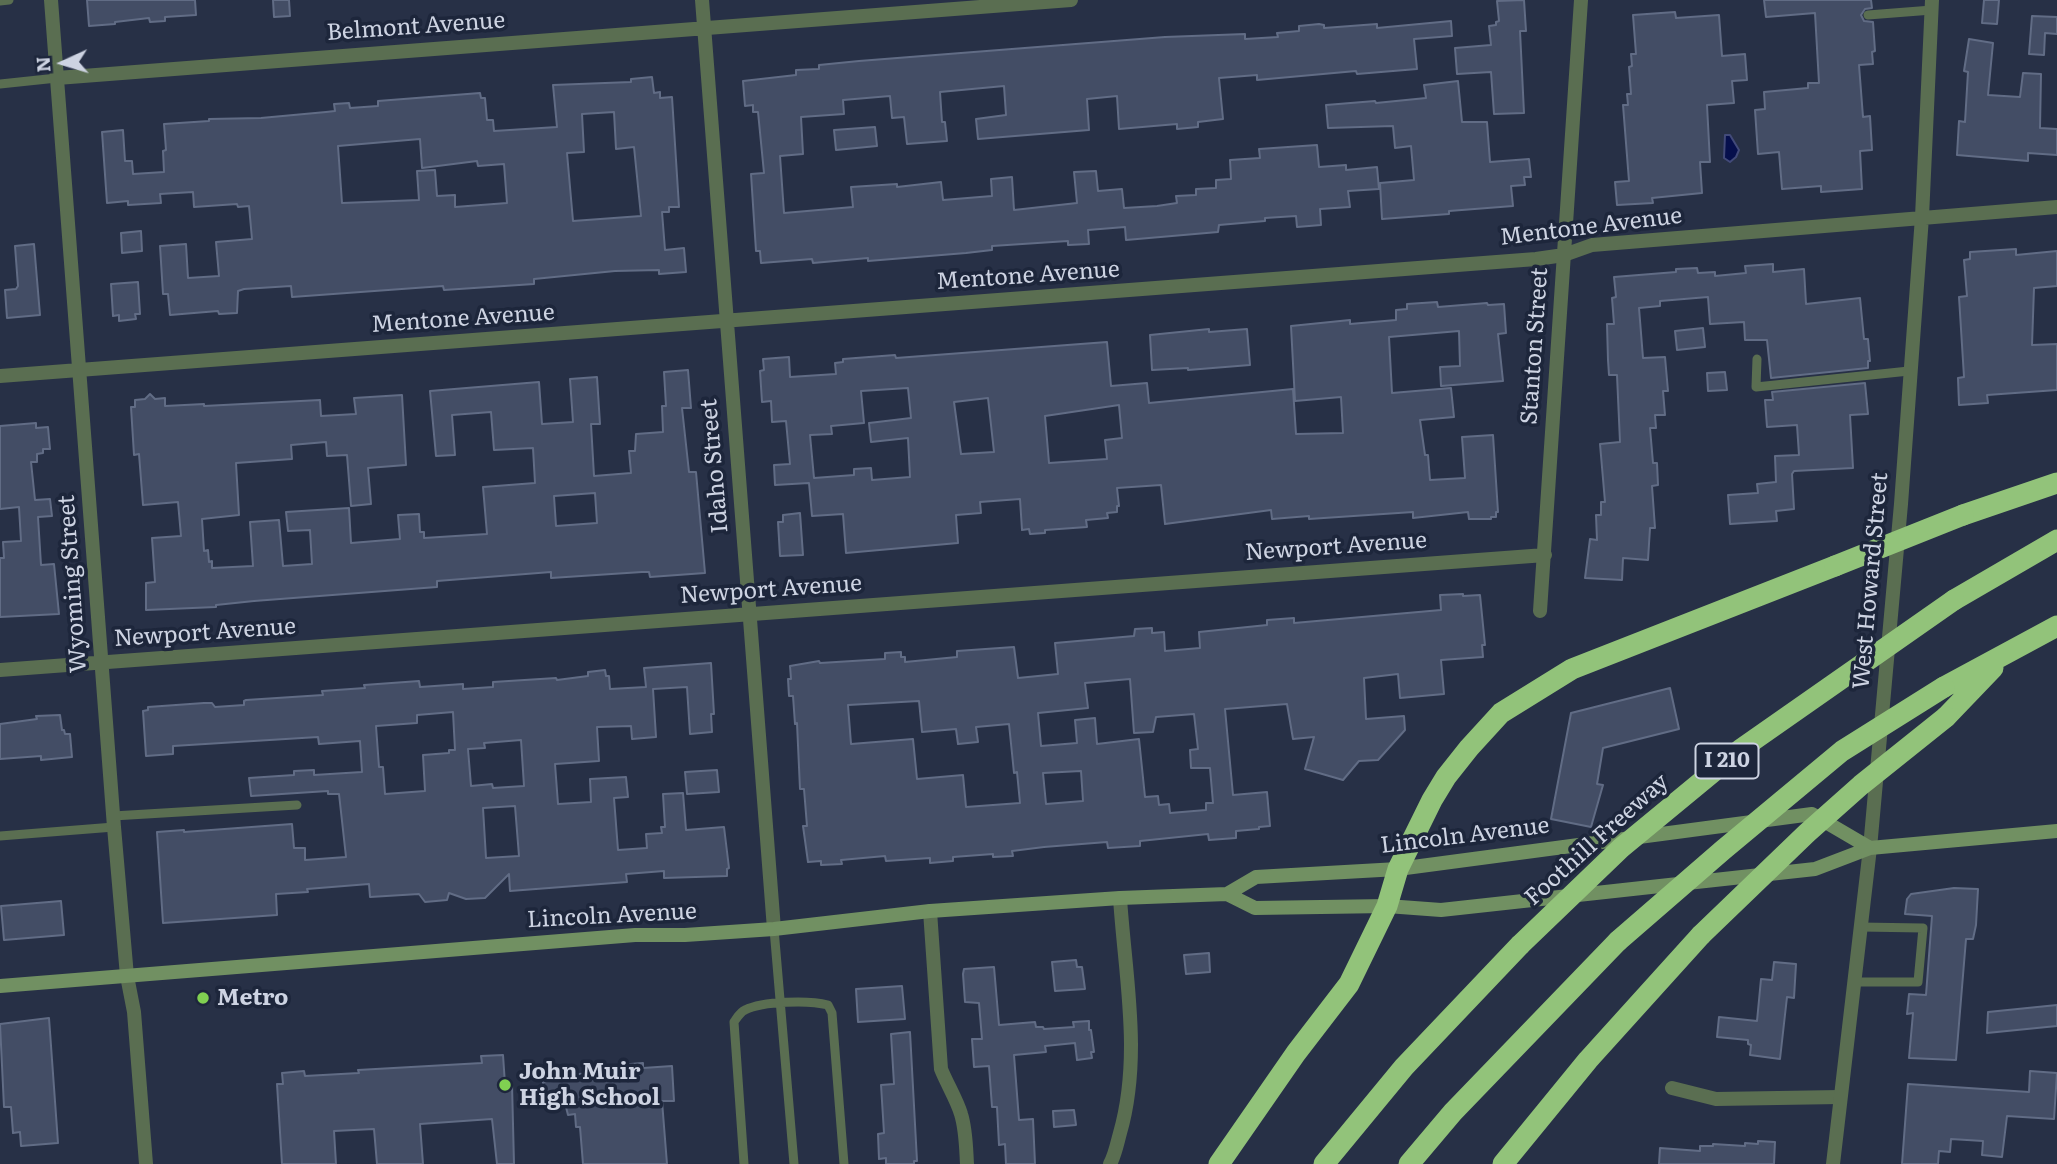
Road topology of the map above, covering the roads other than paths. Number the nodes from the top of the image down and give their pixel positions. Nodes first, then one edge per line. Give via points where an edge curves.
1 (9, 0) edge
2 (51, 0) edge
3 (702, 0) edge
4 (1071, 0) edge
5 (1581, 0) edge
6 (0, 1) edge
7 (1932, 5) edge
8 (1868, 15) dead end
9 (704, 27) junction
10 (57, 78) junction
11 (0, 83) edge
12 (2057, 207) edge
13 (1922, 217) junction
14 (1564, 255) junction
15 (727, 322) junction
16 (1757, 359) dead end
17 (79, 371) junction
18 (1909, 371) junction
19 (0, 376) edge
20 (2057, 483) edge
21 (2057, 540) edge
22 (1545, 555) junction
23 (1540, 611) dead end
24 (750, 614) junction
25 (2057, 626) edge
26 (2008, 654) junction
27 (102, 663) junction
28 (0, 670) edge
29 (297, 805) dead end
30 (113, 822) junction
31 (2057, 831) edge
32 (0, 836) edge
33 (1870, 848) junction
34 (1398, 869) junction
35 (1227, 894) junction
36 (1120, 898) junction
37 (1387, 906) junction
38 (930, 911) junction
39 (1860, 927) junction
40 (774, 929) junction
41 (127, 976) junction
42 (1854, 982) junction
43 (0, 986) edge
44 (781, 1002) junction
45 (1672, 1088) dead end
46 (1840, 1097) junction
47 (146, 1164) edge
48 (744, 1164) edge
49 (794, 1164) edge
50 (844, 1164) edge
51 (967, 1164) edge
52 (1110, 1164) edge
53 (1219, 1164) edge
54 (1324, 1164) edge
55 (1409, 1164) edge
56 (1503, 1164) edge
57 (1833, 1164) edge

1 - 6 lane
2 - 10 street, Wyoming Street
3 - 9 street, Idaho Street
4 - 9 street, Belmont Avenue
5 - 14 street, Stanton Street
7 - 8 lane
7 - 13 street, West Howard Street
9 - 10 street, Belmont Avenue
9 - 15 street, Idaho Street
10 - 11 lane
10 - 17 street, Wyoming Street
12 - 13 street, Mentone Avenue
13 - 14 street, Mentone Avenue via 1592,245
13 - 18 street, West Howard Street
14 - 15 street, Mentone Avenue
14 - 22 street, Stanton Street
15 - 17 street, Mentone Avenue
15 - 24 street, Idaho Street
16 - 18 lane via 1756,387
17 - 19 street, Mentone Avenue
17 - 27 street, Wyoming Street
18 - 33 street, West Howard Street
20 - 34 highway, bridge via 1963,515 1572,669 1502,713 1446,777
21 - 54 highway, Foothill Freeway / I 210, bridge via 1954,600 1741,750 1621,848 1404,1066
22 - 23 street, Stanton Street
22 - 24 street, Newport Avenue
24 - 27 street, Newport Avenue
24 - 40 street, Idaho Street
25 - 26 highway, I 210
26 - 55 highway, I 210, bridge via 1944,687 1842,751 1723,850 1618,941
26 - 56 highway, bridge via 1946,717 1807,833 1701,935 1638,1001
27 - 28 street, Newport Avenue
27 - 30 street, Wyoming Street
29 - 30 lane
30 - 32 lane
30 - 41 street, Wyoming Street
31 - 33 main road, Lincoln Avenue
33 - 34 main road, Lincoln Avenue via 1812,814
33 - 37 main road, Lincoln Avenue via 1815,869 1441,910
33 - 39 street, West Howard Street
34 - 35 main road, Lincoln Avenue via 1256,877
34 - 37 highway
35 - 36 main road, Lincoln Avenue
35 - 37 main road, Lincoln Avenue via 1255,908
36 - 38 main road, Lincoln Avenue
36 - 52 street via 1132,1072 1126,1114
37 - 53 highway via 1349,984
38 - 40 main road, Lincoln Avenue
38 - 51 street via 941,1069 961,1111
39 - 42 street, West Howard Street
39 - 42 lane via 1923,928 1919,982
40 - 41 main road, Lincoln Avenue via 635,935
40 - 44 lane
41 - 43 main road, Lincoln Avenue
41 - 47 street, Wyoming Street
42 - 46 street, West Howard Street
44 - 48 lane via 745,1010 734,1022
44 - 49 lane
44 - 50 lane via 821,1003 832,1013
45 - 46 street via 1716,1099
46 - 57 street, West Howard Street

